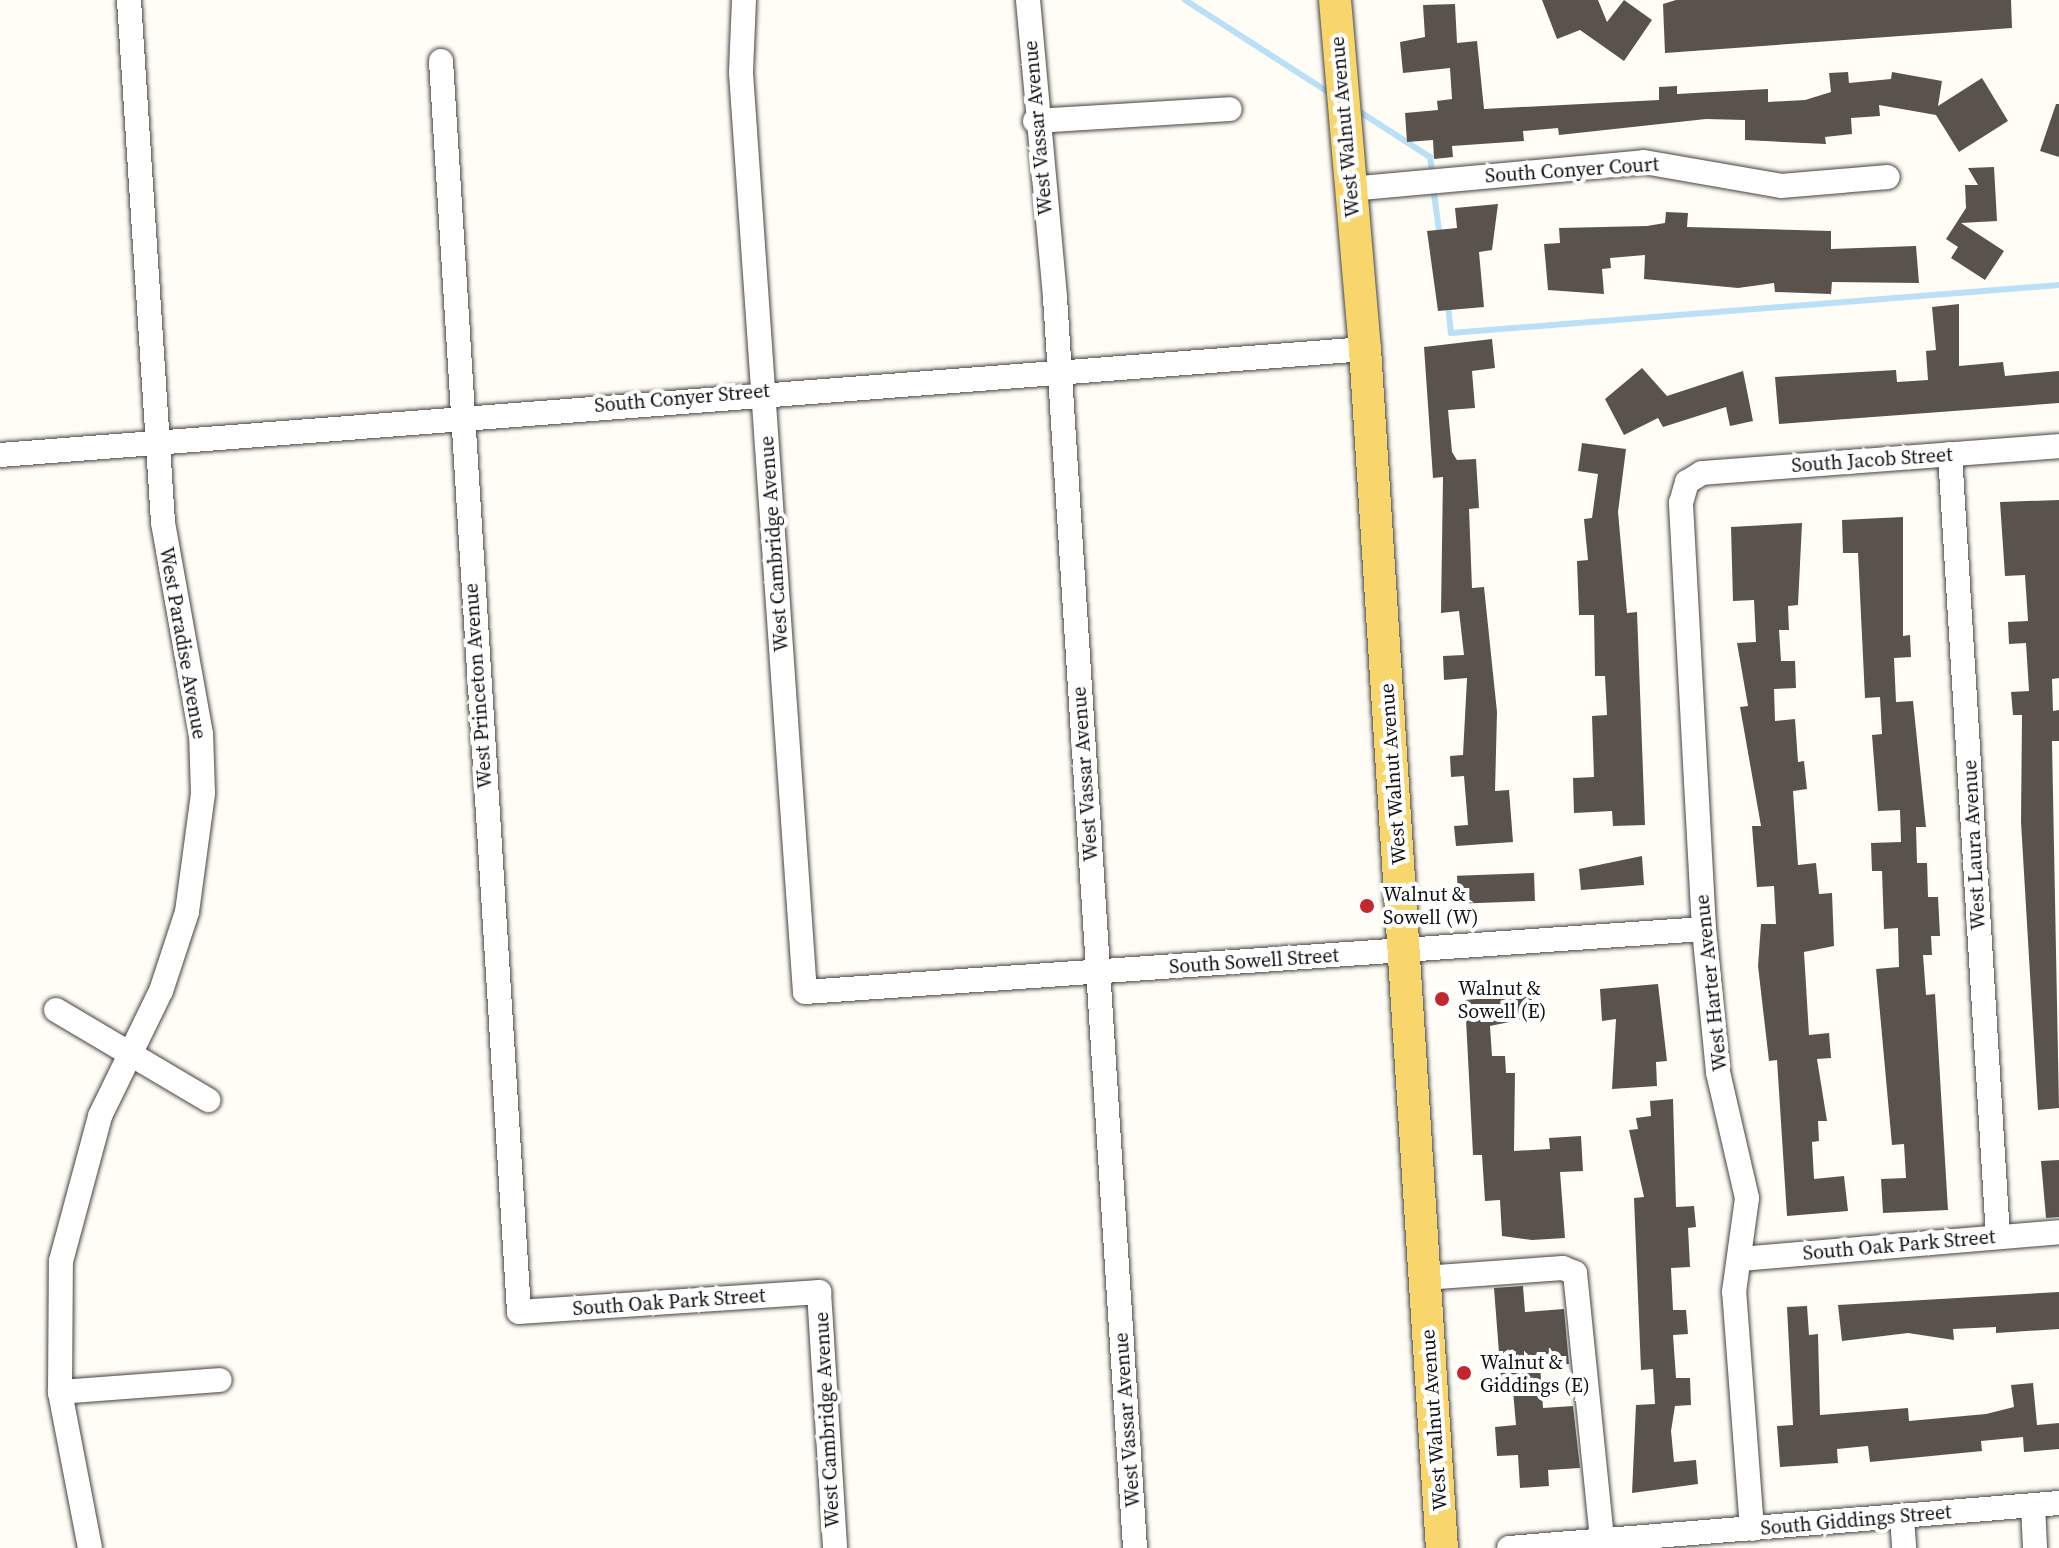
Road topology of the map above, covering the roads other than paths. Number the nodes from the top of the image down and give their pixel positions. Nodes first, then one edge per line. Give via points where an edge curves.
1 (129, 0) edge
2 (744, 0) edge
3 (1028, 0) edge
4 (1335, 0) edge
5 (441, 61) dead end
6 (1230, 109) dead end
7 (1035, 121) junction
8 (1888, 177) dead end
9 (1350, 189) junction
10 (1365, 349) junction
11 (1060, 370) junction
12 (764, 391) junction
13 (460, 417) junction
14 (159, 441) junction
15 (2059, 446) edge
16 (1950, 454) junction
17 (0, 455) edge
18 (1687, 482) joint
19 (1704, 929) junction
20 (1404, 949) junction
21 (1097, 973) junction
22 (805, 992) joint
23 (56, 1010) dead end
24 (130, 1054) junction
25 (208, 1100) dead end
26 (2059, 1232) edge
27 (1998, 1236) junction
28 (1740, 1259) junction
29 (1424, 1278) junction
30 (819, 1292) joint
31 (519, 1312) joint
32 (220, 1380) dead end
33 (60, 1392) junction
34 (2059, 1503) edge
35 (2033, 1505) junction
36 (1902, 1517) junction
37 (1752, 1529) junction
38 (1602, 1540) junction
39 (90, 1548) edge
40 (835, 1548) edge
41 (1135, 1548) edge
42 (1442, 1548) edge
43 (1509, 1548) edge
44 (1904, 1548) edge
45 (2035, 1548) edge

1 - 14 street, West Paradise Avenue
2 - 12 street, West Cambridge Avenue via 741,73
3 - 7 street, West Vassar Avenue
4 - 9 main road, West Walnut Avenue
5 - 13 street, West Princeton Avenue
6 - 7 street
7 - 11 street, West Vassar Avenue
8 - 9 street, South Conyer Court via 1781,186 1644,162
9 - 10 main road, West Walnut Avenue
10 - 11 street, South Conyer Street
10 - 20 main road, West Walnut Avenue
11 - 12 street, South Conyer Street
11 - 21 street, West Vassar Avenue
12 - 13 street, South Conyer Street
12 - 22 street, West Cambridge Avenue
13 - 14 street, South Conyer Street
13 - 31 street, West Princeton Avenue
14 - 17 street, South Conyer Street
14 - 24 street, West Paradise Avenue via 163,522 201,734 203,793 187,912
15 - 16 street, South Jacob Street
16 - 18 street, South Jacob Street via 1702,473
16 - 27 street, West Laura Avenue
18 - 19 street, West Harter Avenue via 1681,503
19 - 20 street, South Sowell Street
19 - 28 street, West Harter Avenue via 1718,1072 1747,1198
20 - 21 street, South Sowell Street
20 - 29 main road, West Walnut Avenue
21 - 22 street, South Sowell Street
21 - 41 street, West Vassar Avenue
23 - 24 street
24 - 25 street
24 - 33 street, West Paradise Avenue via 73,1202 59,1288
26 - 27 street, South Oak Park Street
27 - 28 street, South Oak Park Street
28 - 37 street, West Harter Avenue via 1734,1292
29 - 38 street via 1563,1268 1575,1273
29 - 42 main road, West Walnut Avenue
30 - 31 street, South Oak Park Street
30 - 40 street, West Cambridge Avenue
32 - 33 street
33 - 39 street, West Paradise Avenue
34 - 35 street, South Giddings Street
35 - 36 street, South Giddings Street
35 - 45 street
36 - 37 street, South Giddings Street
36 - 44 street
37 - 38 street, South Giddings Street
38 - 43 street, South Giddings Street

